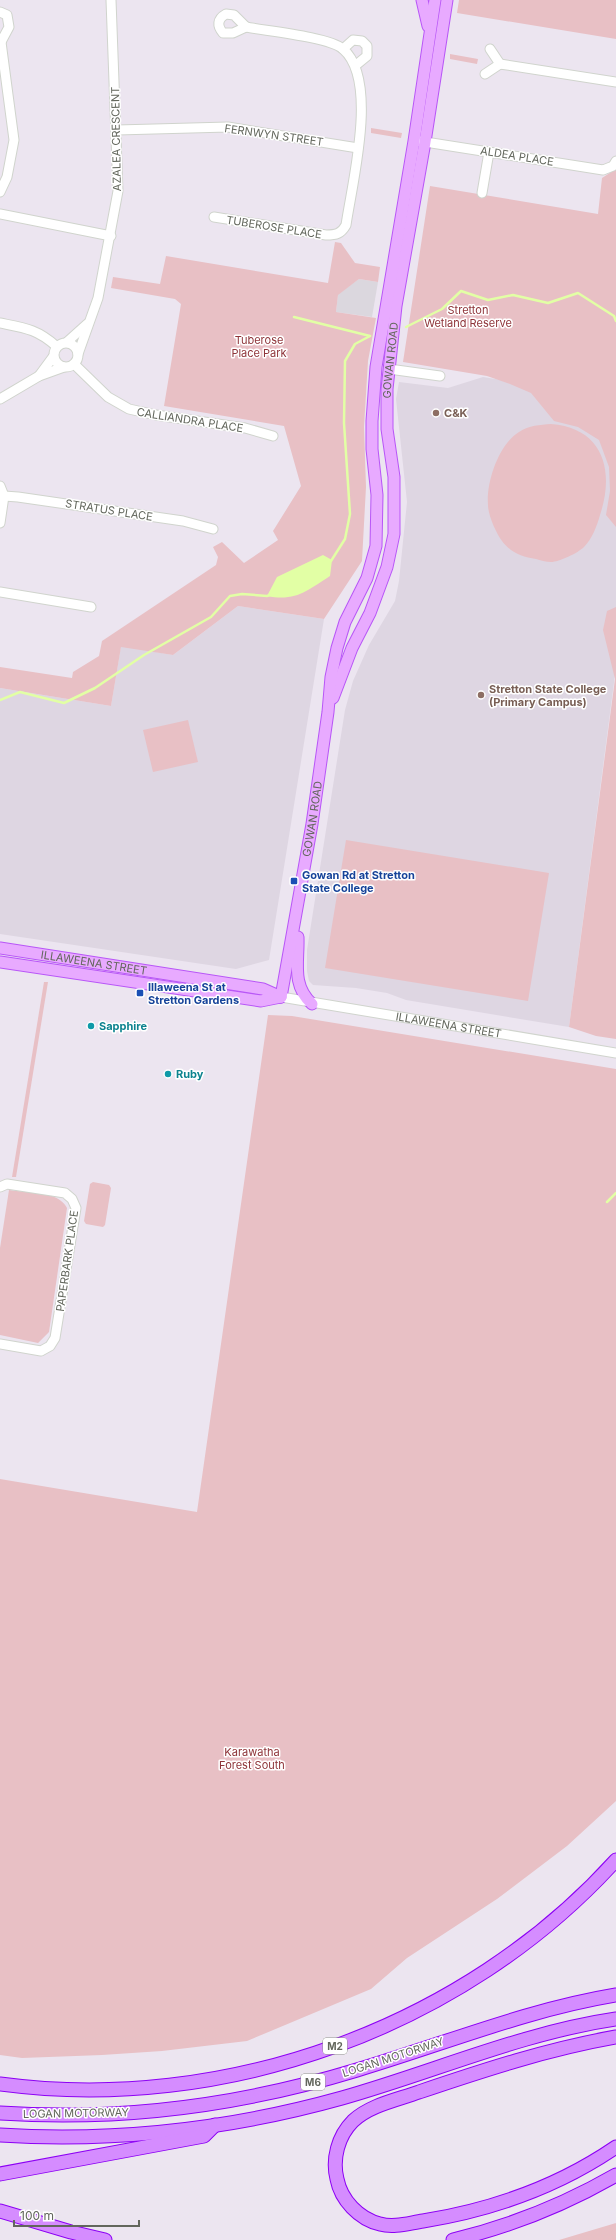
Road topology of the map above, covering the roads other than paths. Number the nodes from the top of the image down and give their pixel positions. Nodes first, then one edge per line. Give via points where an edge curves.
1 (111, 0) edge
2 (422, 0) edge
3 (435, 0) edge
4 (447, 0) edge
5 (0, 12) edge
6 (246, 26) dead end
7 (429, 32) junction
8 (1, 41) edge
9 (343, 49) junction
10 (490, 49) dead end
11 (500, 64) junction
12 (356, 65) junction
13 (485, 74) dead end
14 (616, 82) edge
15 (3, 95) edge
16 (117, 130) junction
17 (420, 142) junction
18 (358, 148) junction
19 (489, 152) junction
20 (616, 161) edge
21 (0, 192) edge
22 (482, 193) dead end
23 (0, 214) edge
24 (214, 217) dead end
25 (111, 236) junction
26 (0, 323) edge
27 (88, 323) junction
28 (67, 342) junction
29 (56, 346) junction
30 (78, 354) junction
31 (54, 357) junction
32 (74, 364) junction
33 (64, 367) junction
34 (389, 369) junction
35 (39, 376) junction
36 (440, 376) dead end
37 (0, 399) edge
38 (273, 436) dead end
39 (0, 486) edge
40 (4, 496) junction
41 (0, 523) edge
42 (213, 529) dead end
43 (0, 592) edge
44 (91, 607) dead end
45 (328, 712) junction
46 (297, 911) junction
47 (0, 948) edge
48 (58, 957) junction
49 (0, 962) edge
50 (56, 971) junction
51 (281, 997) junction
52 (312, 1004) junction
53 (616, 1053) edge
54 (0, 1187) edge
55 (0, 1344) edge
56 (616, 1860) edge
57 (616, 1995) edge
58 (616, 2019) edge
59 (616, 2037) edge
60 (0, 2084) edge
61 (0, 2113) edge
62 (215, 2125) junction
63 (0, 2135) edge
64 (616, 2147) edge
65 (0, 2174) edge
66 (616, 2175) edge
67 (0, 2211) edge
68 (105, 2240) edge
69 (452, 2240) edge

1 - 16 street, AZALEA CRESCENT
2 - 7 main road
3 - 7 main road, GOWAN ROAD
4 - 17 main road, GOWAN ROAD
5 - 8 street via 7,15 10,27
6 - 9 street via 329,43
7 - 17 main road, GOWAN ROAD
8 - 15 street
9 - 12 street
9 - 12 street via 354,40 362,41 367,46 367,56
10 - 11 street
11 - 13 street
11 - 14 street
12 - 18 street via 362,100 362,129
15 - 21 street via 14,140 7,177
16 - 18 street, FERNWYN STREET via 228,127
16 - 25 street, AZALEA CRESCENT via 118,191
17 - 19 street, ALDEA PLACE
17 - 34 main road, GOWAN ROAD
17 - 45 main road, GOWAN ROAD via 376,367 372,449 377,495 376,546 368,578 345,622 337,648
18 - 24 street, TUBEROSE PLACE via 346,226 336,235
19 - 20 street, ALDEA PLACE via 603,170
19 - 22 street
23 - 25 street
25 - 27 street, AZALEA CRESCENT via 98,298
26 - 29 street via 31,328
27 - 28 street, AZALEA CRESCENT
27 - 30 street, AZALEA CRESCENT
28 - 29 street
28 - 30 street via 76,348
29 - 31 street
30 - 32 street
31 - 33 street via 57,363
31 - 35 street
32 - 33 street
32 - 38 street, CALLIANDRA PLACE via 108,397 129,409 156,416 245,428
33 - 35 street
34 - 36 street
34 - 45 main road, GOWAN ROAD via 386,402 394,477 394,534 387,567 370,613 352,648
35 - 37 street
39 - 40 street
40 - 41 street
40 - 42 street, STRATUS PLACE via 18,496 183,522
43 - 44 street
45 - 46 main road, GOWAN ROAD
46 - 51 main road, GOWAN ROAD
46 - 52 main road via 296,970 302,992
47 - 48 main road, ILLAWEENA STREET
48 - 50 main road
48 - 51 main road, ILLAWEENA STREET via 263,989
49 - 50 main road, ILLAWEENA STREET
50 - 51 main road, ILLAWEENA STREET via 261,1001
51 - 52 street, ILLAWEENA STREET
52 - 53 street, ILLAWEENA STREET
54 - 55 street, PAPERBARK PLACE via 7,1184 65,1193 72,1199 76,1208 55,1338 50,1346 41,1351
56 - 60 highway, M2 via 552,1921 461,1986 388,2024 335,2046 246,2072 160,2086 64,2090
57 - 61 highway, LOGAN MOTORWAY / M6 via 524,2015 357,2070 235,2100 106,2114
58 - 62 highway, LOGAN MOTORWAY / M6 via 514,2042 341,2098
59 - 64 highway via 545,2051 498,2065 363,2113 349,2126 338,2144 335,2170 343,2194 357,2213 380,2224 392,2226 452,2216 499,2203 561,2178
62 - 63 highway, LOGAN MOTORWAY / M6 via 106,2136
62 - 65 highway via 204,2136
66 - 69 highway via 547,2211
67 - 68 highway

